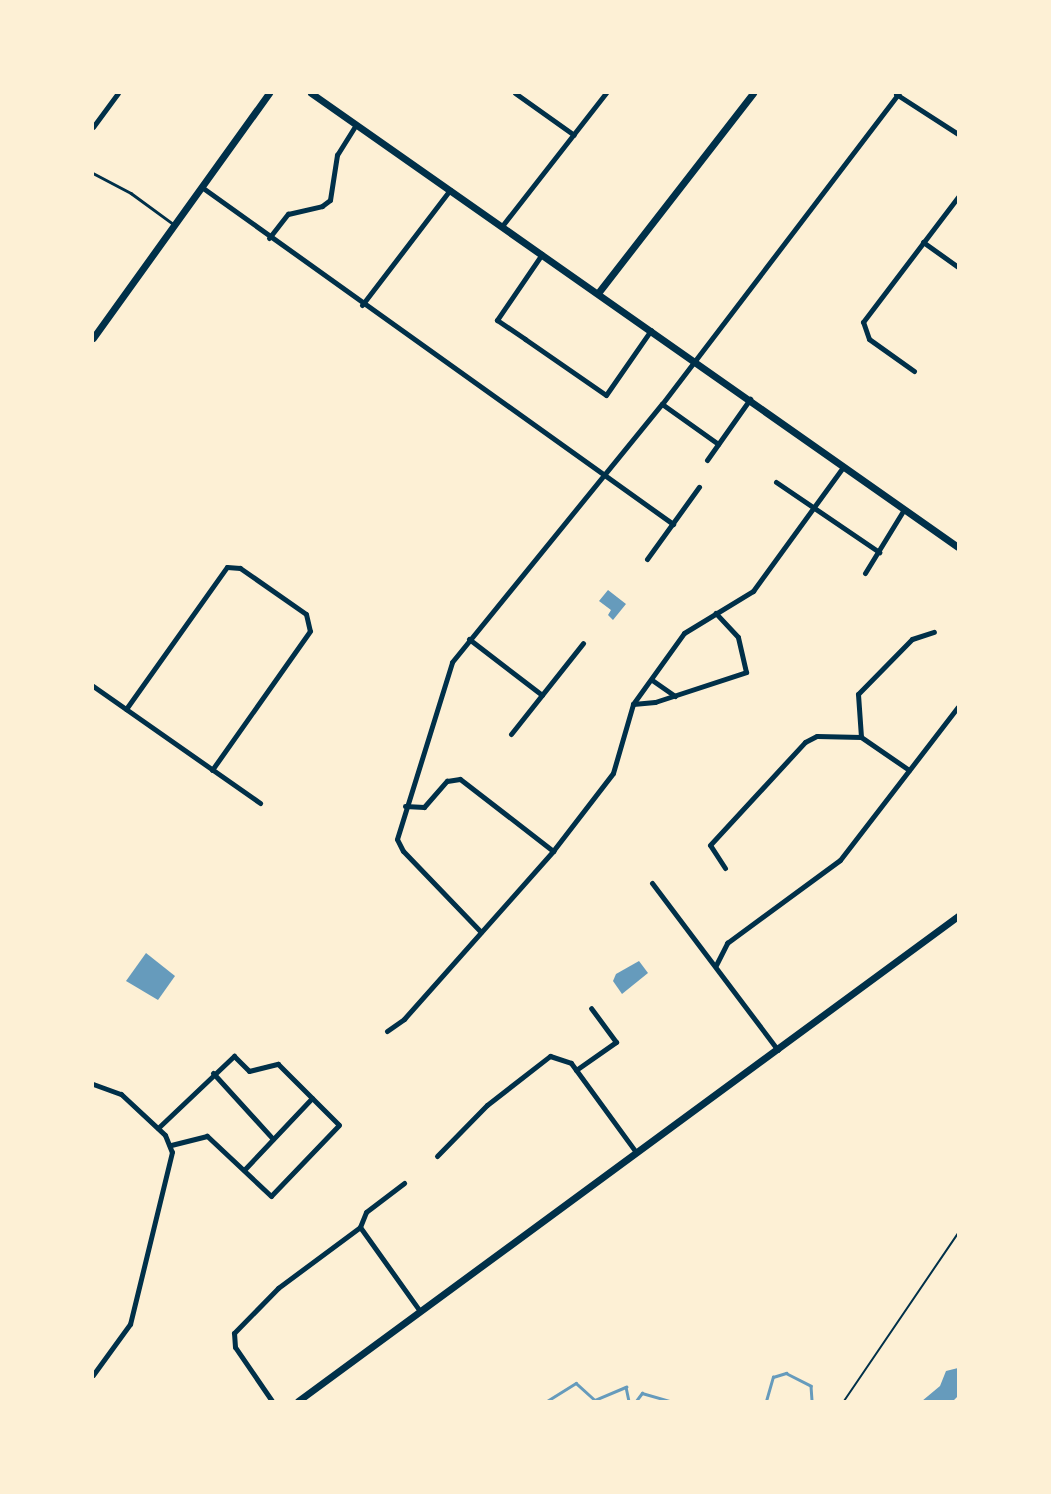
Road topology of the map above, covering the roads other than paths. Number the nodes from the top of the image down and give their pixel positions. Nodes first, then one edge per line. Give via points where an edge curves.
1 (118, 93) edge
2 (269, 93) edge
3 (311, 93) edge
4 (515, 93) edge
5 (606, 93) edge
6 (753, 93) edge
7 (897, 93) edge
8 (356, 124) junction
9 (93, 127) edge
10 (958, 134) edge
11 (574, 135) junction
12 (93, 173) edge
13 (203, 188) junction
14 (450, 190) junction
15 (958, 197) edge
16 (175, 226) junction
17 (502, 226) junction
18 (269, 238) junction
19 (923, 243) junction
20 (542, 254) junction
21 (958, 267) edge
22 (598, 293) junction
23 (362, 305) junction
24 (651, 330) junction
25 (93, 338) edge
26 (693, 360) junction
27 (914, 371) dead end
28 (750, 399) junction
29 (662, 404) junction
30 (718, 444) junction
31 (707, 460) dead end
32 (843, 467) junction
33 (602, 474) junction
34 (776, 482) dead end
35 (699, 487) dead end
36 (812, 509) junction
37 (903, 510) junction
38 (673, 524) junction
39 (958, 547) edge
40 (879, 552) junction
41 (647, 559) dead end
42 (865, 573) dead end
43 (716, 613) junction
44 (934, 632) dead end
45 (469, 639) junction
46 (583, 643) dead end
47 (652, 680) junction
48 (93, 686) edge
49 (542, 695) junction
50 (675, 696) junction
51 (633, 704) junction
52 (958, 707) edge
53 (126, 709) junction
54 (511, 734) dead end
55 (862, 737) junction
56 (212, 770) junction
57 (909, 770) junction
58 (260, 803) dead end
59 (405, 806) junction
60 (552, 851) junction
61 (725, 868) dead end
62 (652, 883) dead end
63 (958, 916) edge
64 (481, 932) junction
65 (716, 965) junction
66 (591, 1008) dead end
67 (387, 1031) dead end
68 (778, 1050) junction
69 (576, 1070) junction
70 (213, 1073) junction
71 (93, 1084) edge
72 (312, 1098) junction
73 (158, 1128) junction
74 (273, 1139) junction
75 (171, 1146) junction
76 (636, 1152) junction
77 (437, 1156) dead end
78 (244, 1170) junction
79 (404, 1183) dead end
80 (360, 1227) junction
81 (420, 1311) junction
82 (93, 1375) edge
83 (272, 1401) edge
84 (298, 1401) edge

1 - 9 street
2 - 13 street
3 - 8 street
4 - 11 street
5 - 11 street
6 - 22 street
7 - 10 street
7 - 26 street
8 - 14 street
8 - 18 street via 337,155 330,200 288,214
11 - 17 street
12 - 16 lane via 131,193
13 - 16 street
13 - 18 street
14 - 17 street
14 - 23 street
15 - 19 street
16 - 25 street
17 - 20 street
18 - 23 street
19 - 21 street
19 - 27 street via 865,315 862,328 869,340
20 - 22 street
20 - 24 street via 497,320 606,395
22 - 24 street
23 - 33 street
24 - 26 street
26 - 28 street
26 - 29 street
28 - 30 street
28 - 32 street
29 - 30 street
29 - 33 street
30 - 31 street
32 - 36 street
32 - 37 street
33 - 38 street
33 - 45 street
34 - 36 street
35 - 38 street
36 - 40 street
36 - 43 street via 753,591
37 - 39 street
37 - 40 street
38 - 41 street
40 - 42 street
43 - 47 street via 689,628
43 - 50 street via 738,637 747,671
44 - 55 street via 912,639 862,688
45 - 49 street
45 - 59 street via 452,662
46 - 49 street
47 - 50 street
47 - 51 street
48 - 53 street
49 - 54 street
50 - 51 street
51 - 60 street via 613,773
52 - 57 street
53 - 56 street
53 - 56 street via 227,568 240,568 306,614 310,631
55 - 57 street
55 - 61 street via 817,736 805,742 710,845
56 - 58 street
57 - 65 street via 840,860 727,943
59 - 60 street via 424,807 447,781 460,779
59 - 64 street via 397,834 401,847
60 - 64 street
62 - 65 street
63 - 68 street
64 - 67 street via 404,1019
65 - 68 street
66 - 69 street via 615,1042
68 - 76 street
69 - 76 street
69 - 77 street via 565,1059 542,1059 487,1104
70 - 72 street via 234,1056 249,1070 278,1064
70 - 73 street
70 - 74 street
71 - 73 street via 117,1091
72 - 74 street
72 - 78 street via 338,1127 271,1196
73 - 75 street
74 - 78 street
75 - 78 street via 207,1136
75 - 82 street via 172,1158 130,1324
76 - 81 street
79 - 80 street via 366,1212
80 - 81 street
80 - 83 street via 278,1288 234,1333 235,1347
81 - 84 street

